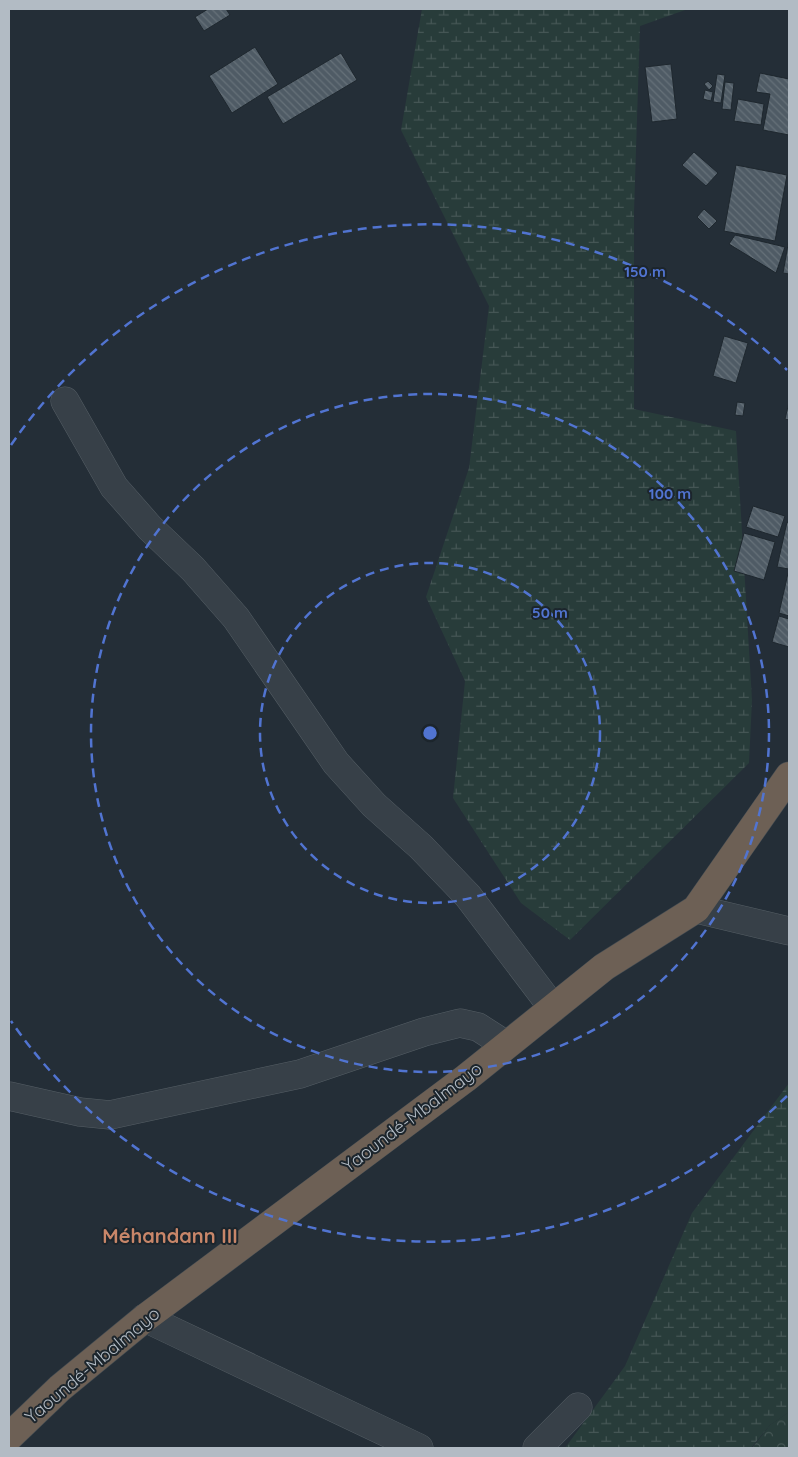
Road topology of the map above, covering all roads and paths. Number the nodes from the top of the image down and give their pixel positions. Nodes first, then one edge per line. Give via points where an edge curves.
1 (65, 400) dead end
2 (789, 776) edge
3 (696, 909) junction
4 (789, 931) edge
5 (553, 1008) junction
6 (506, 1045) junction
7 (9, 1096) edge
8 (145, 1318) junction
9 (578, 1407) dead end
10 (9, 1436) edge
11 (419, 1448) edge
12 (537, 1448) edge

1 - 5 street via 114,486 236,618 336,763 374,805 421,847 468,896
2 - 3 highway, Yaoundé-Mbalmayo
3 - 4 street
3 - 5 highway, Yaoundé-Mbalmayo via 604,967
5 - 6 highway, Yaoundé-Mbalmayo
6 - 7 street via 478,1027 460,1023 300,1074 110,1114 80,1112
6 - 8 highway, Yaoundé-Mbalmayo
8 - 10 highway, Yaoundé-Mbalmayo via 60,1388
8 - 11 street
9 - 12 street

